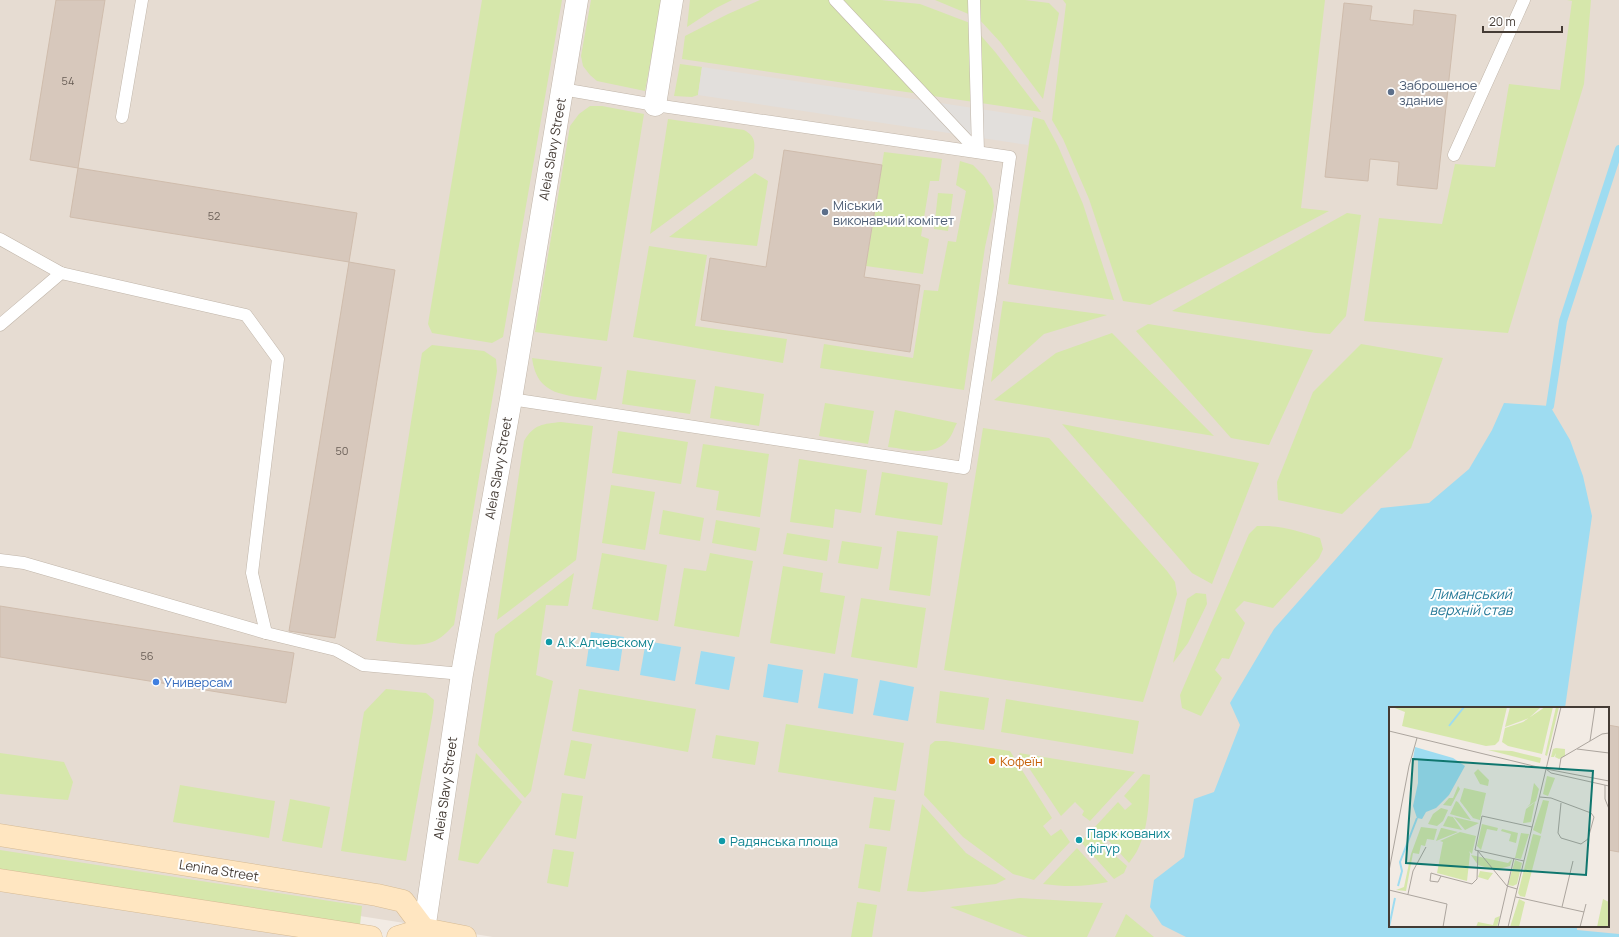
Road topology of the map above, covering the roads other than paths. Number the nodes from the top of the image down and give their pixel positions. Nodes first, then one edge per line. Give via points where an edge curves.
1 (142, 0) edge
2 (577, 0) edge
3 (672, 0) edge
4 (835, 0) edge
5 (974, 0) edge
6 (1524, 0) edge
7 (562, 89) junction
8 (655, 106) junction
9 (122, 117) dead end
10 (978, 152) junction
11 (1454, 155) dead end
12 (0, 239) edge
13 (61, 273) junction
14 (0, 325) edge
15 (511, 399) junction
16 (0, 560) edge
17 (266, 633) junction
18 (462, 674) junction
19 (0, 836) edge
20 (0, 880) edge
21 (309, 932) edge
22 (423, 933) edge
23 (371, 937) edge
24 (398, 937) edge
25 (465, 937) edge

1 - 9 lane
2 - 7 street, Aleia Slavy Street
3 - 8 street
4 - 10 lane
5 - 10 lane
6 - 11 lane
7 - 8 lane
7 - 15 street, Aleia Slavy Street
8 - 10 lane
10 - 15 lane via 1010,157 964,468
12 - 13 lane
13 - 14 lane
13 - 17 lane via 246,315 278,359 252,573
15 - 18 street, Aleia Slavy Street
16 - 17 lane via 24,563
17 - 18 lane via 336,650 364,665
18 - 22 street, Aleia Slavy Street
19 - 22 street, Lenina Street via 377,895 402,902
20 - 21 street
21 - 23 street
22 - 24 street
22 - 25 street

